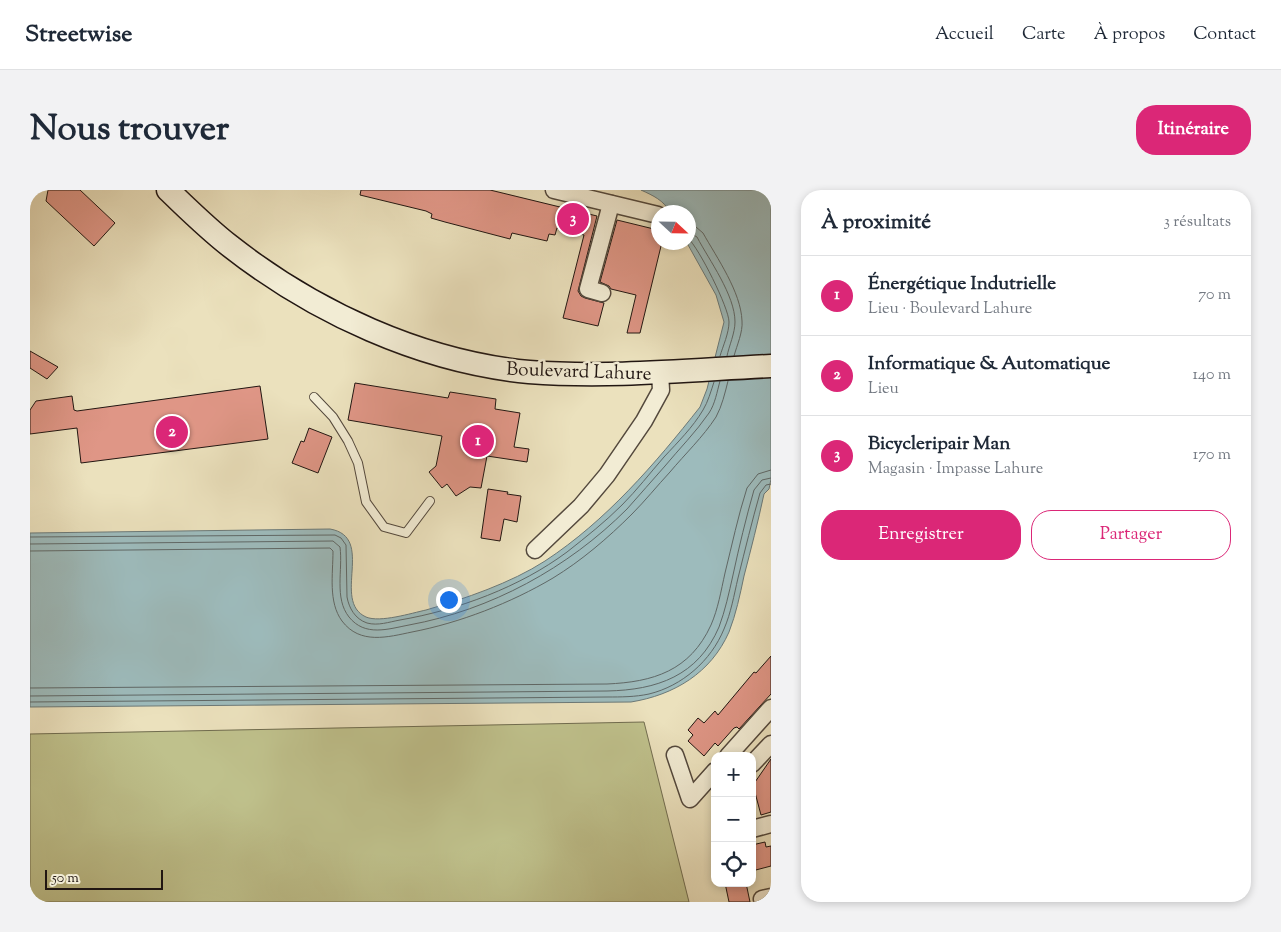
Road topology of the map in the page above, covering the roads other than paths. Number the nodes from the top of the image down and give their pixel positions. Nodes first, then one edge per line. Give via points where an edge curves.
1 (168, 190) edge
2 (554, 190) edge
3 (611, 204) junction
4 (651, 213) edge
5 (602, 293) dead end
6 (771, 366) edge
7 (660, 373) junction
8 (314, 397) dead end
9 (430, 501) dead end
10 (535, 550) dead end
11 (771, 708) edge
12 (771, 744) edge
13 (732, 752) edge
14 (675, 755) dead end
15 (756, 760) edge
16 (711, 775) edge
17 (771, 824) edge
18 (756, 827) edge
19 (771, 897) edge
20 (763, 902) edge

1 - 7 main road, Boulevard Lahure via 216,234 266,272 323,307 402,342 463,360 530,372
2 - 3 street
3 - 4 street
3 - 5 street via 588,289
6 - 7 main road, Boulevard Lahure
7 - 10 street via 661,390 644,422 607,475 581,506
8 - 9 lane via 333,417 348,441 358,463 366,502 384,527 406,533
11 - 13 street
12 - 15 street
14 - 16 street via 690,799
17 - 18 street
19 - 20 street via 762,899

